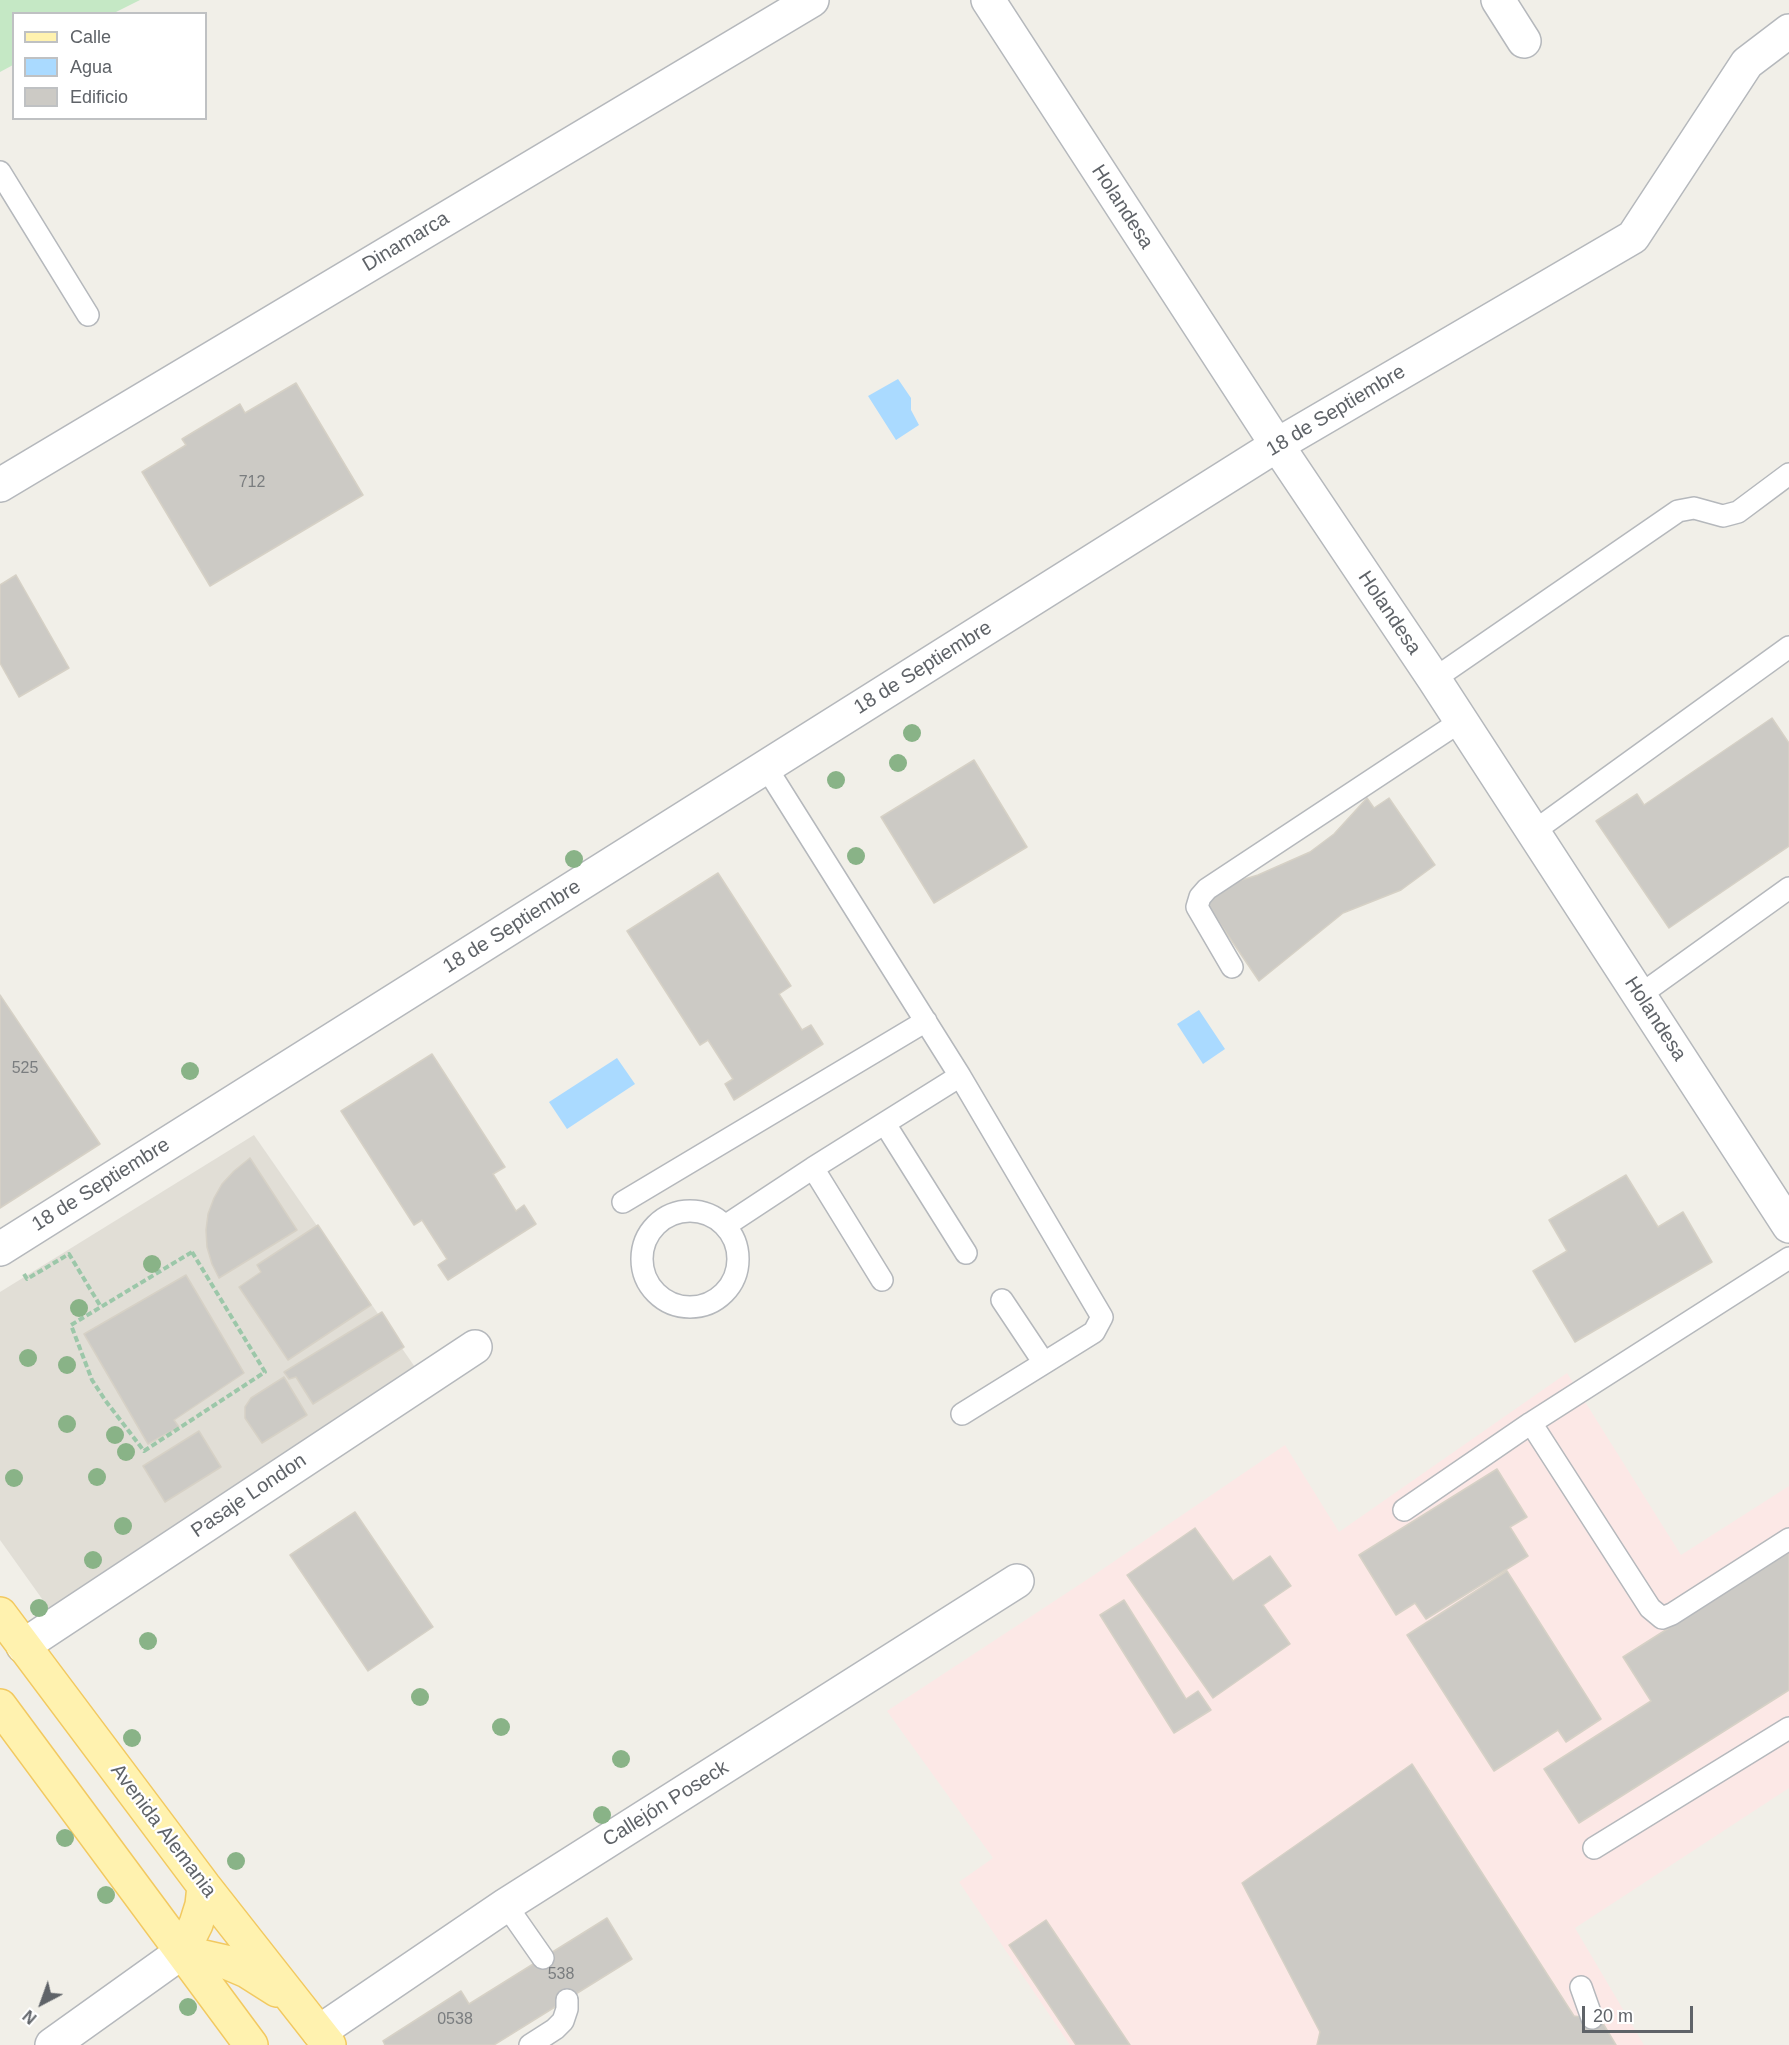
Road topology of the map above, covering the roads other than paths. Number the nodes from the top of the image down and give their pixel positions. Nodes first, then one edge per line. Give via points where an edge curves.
1 (812, 0) edge
2 (988, 0) edge
3 (1498, 0) edge
4 (1789, 31) edge
5 (1524, 41) dead end
6 (0, 172) edge
7 (88, 315) dead end
8 (1277, 445) junction
9 (1789, 474) edge
10 (0, 484) edge
11 (1789, 647) edge
12 (1434, 679) junction
13 (1461, 721) junction
14 (766, 766) junction
15 (1533, 832) junction
16 (1789, 888) edge
17 (1232, 967) dead end
18 (1640, 994) junction
19 (926, 1021) junction
20 (960, 1076) junction
21 (885, 1124) junction
22 (813, 1168) junction
23 (623, 1202) dead end
24 (725, 1226) junction
25 (1789, 1226) edge
26 (0, 1249) edge
27 (966, 1253) dead end
28 (1789, 1258) edge
29 (882, 1280) dead end
30 (1002, 1300) dead end
31 (475, 1347) dead end
32 (1044, 1363) junction
33 (962, 1414) dead end
34 (1531, 1423) junction
35 (1404, 1510) dead end
36 (1789, 1539) edge
37 (1017, 1581) dead end
38 (0, 1614) edge
39 (23, 1646) junction
40 (0, 1706) edge
41 (1789, 1728) edge
42 (1594, 1848) dead end
43 (204, 1886) junction
44 (506, 1905) junction
45 (182, 1952) junction
46 (543, 1958) dead end
47 (1581, 1987) dead end
48 (567, 2000) dead end
49 (1592, 2018) dead end
50 (324, 2038) edge
51 (52, 2045) edge
52 (252, 2045) edge
53 (530, 2045) edge

1 - 10 street, Dinamarca
2 - 8 street, Holandesa
3 - 5 street
4 - 8 street, 18 de Septiembre via 1746,63 1633,237
6 - 7 lane
8 - 12 street, Holandesa
8 - 14 street, 18 de Septiembre
9 - 12 lane via 1738,512 1723,516 1694,508 1678,510
11 - 15 lane
12 - 13 street, Holandesa
13 - 15 street, Holandesa
13 - 17 lane via 1200,897 1197,907
14 - 19 lane
14 - 26 street, 18 de Septiembre
15 - 18 street, Holandesa
16 - 18 lane
18 - 25 street, Holandesa
19 - 20 lane
19 - 23 lane
20 - 21 lane
20 - 32 lane via 1102,1317 1094,1332
21 - 22 lane
21 - 27 lane
22 - 24 lane
22 - 29 lane
24 - 24 lane via 735,1240 739,1256 732,1285 721,1296 708,1304 678,1306 653,1289 645,1276 644,1244 664,1218 696,1211
28 - 34 lane
30 - 32 lane
31 - 39 street, Pasaje London
32 - 33 lane
34 - 35 lane
34 - 36 lane via 1650,1608 1662,1618
37 - 44 street, Callejón Poseck
38 - 39 main road, Avenida Alemania
39 - 43 main road, Avenida Alemania
40 - 45 main road
41 - 42 lane
43 - 45 main road via 196,1924
43 - 50 main road, Avenida Alemania
44 - 46 lane
44 - 50 street, Callejón Poseck
45 - 50 main road via 226,1962 271,1985
45 - 51 street
45 - 52 main road
47 - 49 lane
48 - 53 lane via 563,2021

